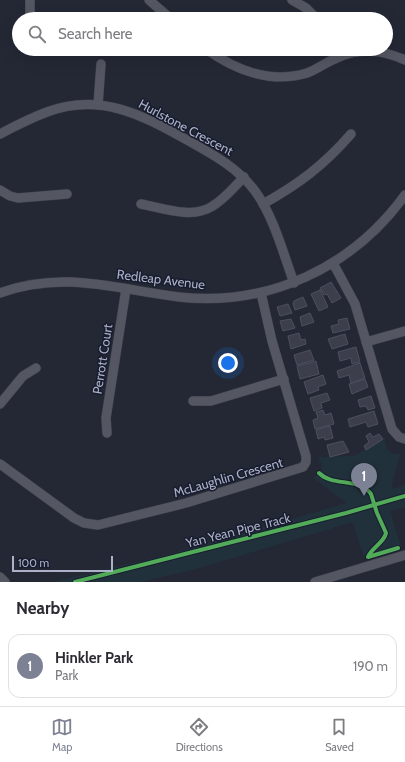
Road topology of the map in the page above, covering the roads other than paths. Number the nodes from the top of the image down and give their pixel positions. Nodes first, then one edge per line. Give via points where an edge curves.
1 (30, 0) edge
2 (149, 0) edge
3 (292, 0) edge
4 (30, 12) edge
5 (163, 12) edge
6 (310, 12) edge
7 (393, 55) edge
8 (218, 56) edge
9 (342, 56) edge
10 (336, 58) joint
11 (405, 60) edge
12 (101, 64) dead end
13 (98, 105) junction
14 (0, 134) edge
15 (351, 134) dead end
16 (244, 177) junction
17 (0, 190) edge
18 (67, 194) dead end
19 (405, 195) edge
20 (141, 204) dead end
21 (263, 204) junction
22 (333, 263) junction
23 (294, 283) junction
24 (126, 288) junction
25 (0, 293) edge
26 (261, 293) junction
27 (405, 331) edge
28 (366, 342) junction
29 (36, 368) dead end
30 (284, 379) junction
31 (193, 401) dead end
32 (0, 404) edge
33 (108, 433) dead end
34 (405, 439) edge
35 (0, 464) edge
36 (405, 556) edge
37 (0, 577) edge
38 (336, 579) edge
39 (6, 582) edge
40 (315, 582) edge

1 - 4 street
2 - 5 street
3 - 6 street
7 - 11 street
8 - 10 street via 238,68 278,77 305,73
9 - 10 street
12 - 13 street
13 - 14 street, Hurlstone Crescent via 76,105 56,109
13 - 16 street, Hurlstone Crescent via 124,109 145,117 222,160
15 - 21 street via 318,168 297,185
16 - 20 street via 217,203 201,212
16 - 21 street, Hurlstone Crescent
17 - 18 street via 18,198
19 - 22 street, Redleap Avenue via 372,234
21 - 23 street, Hurlstone Crescent
22 - 23 street, Redleap Avenue
22 - 28 street via 355,304
23 - 26 street, Redleap Avenue
24 - 25 street, Redleap Avenue via 58,281 23,286
24 - 26 street, Redleap Avenue via 179,297 205,298
24 - 33 street, Perrott Court via 106,418
26 - 30 street, McLaughlin Crescent
27 - 28 street
28 - 34 street via 392,429 399,437
29 - 32 street via 23,376
30 - 31 street via 211,400
30 - 35 street, McLaughlin Crescent via 306,456 305,465 201,499 93,525 74,518
36 - 38 street
37 - 39 street
38 - 40 street

